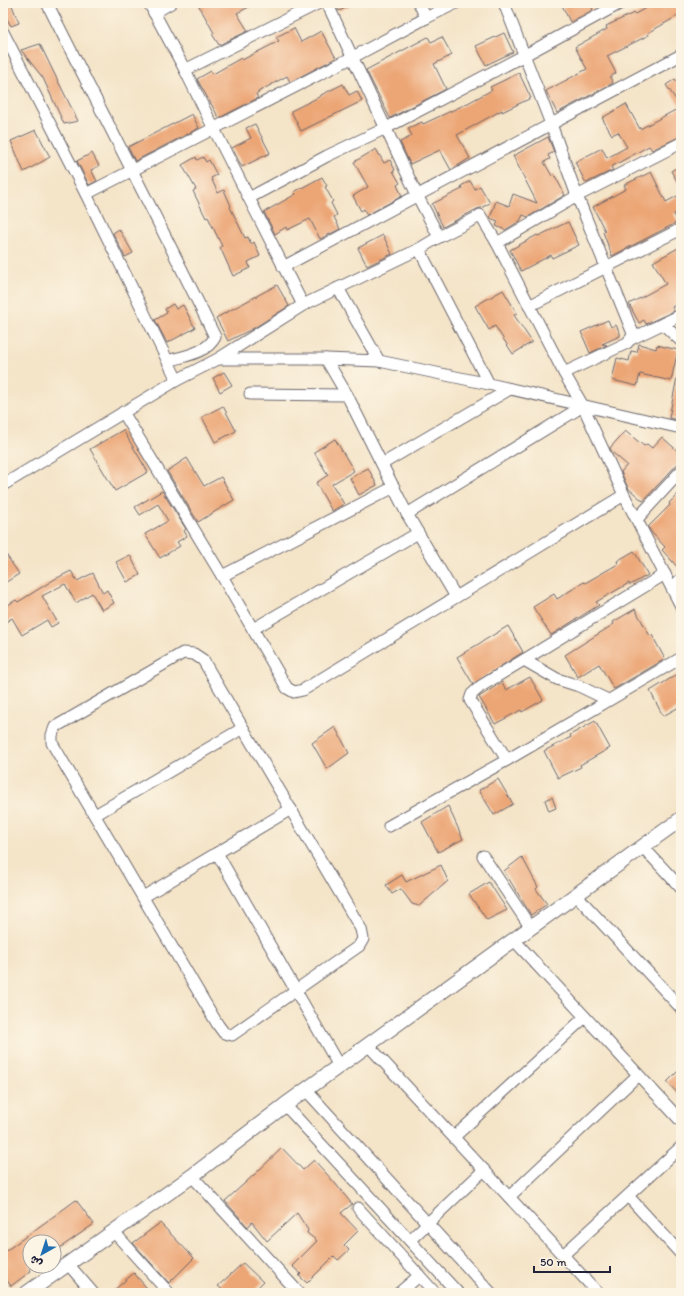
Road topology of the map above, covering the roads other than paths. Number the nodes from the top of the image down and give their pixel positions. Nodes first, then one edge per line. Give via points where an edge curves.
1 (47, 3) edge
2 (171, 3) edge
3 (319, 3) edge
4 (327, 3) edge
5 (419, 3) edge
6 (456, 3) edge
7 (504, 3) edge
8 (621, 3) edge
9 (152, 8) edge
10 (426, 18) junction
11 (3, 32) edge
12 (525, 55) junction
13 (681, 55) edge
14 (353, 57) junction
15 (185, 70) junction
16 (552, 124) junction
17 (386, 128) junction
18 (214, 129) junction
19 (681, 143) edge
20 (132, 171) junction
21 (86, 194) junction
22 (418, 195) junction
23 (577, 196) junction
24 (249, 198) junction
25 (681, 229) edge
26 (439, 237) junction
27 (497, 243) junction
28 (419, 250) junction
29 (283, 267) junction
30 (606, 268) junction
31 (338, 288) junction
32 (303, 305) junction
33 (529, 306) junction
34 (681, 315) edge
35 (663, 324) junction
36 (631, 340) junction
37 (681, 340) edge
38 (326, 359) junction
39 (218, 360) junction
40 (168, 361) junction
41 (379, 361) junction
42 (564, 373) junction
43 (177, 380) junction
44 (489, 384) junction
45 (510, 389) junction
46 (250, 394) dead end
47 (347, 395) junction
48 (583, 406) junction
49 (123, 412) junction
50 (681, 428) edge
51 (382, 464) junction
52 (681, 471) edge
53 (3, 485) edge
54 (394, 487) junction
55 (624, 495) junction
56 (407, 514) junction
57 (637, 519) junction
58 (418, 533) junction
59 (665, 574) junction
60 (222, 576) junction
61 (681, 579) edge
62 (672, 588) junction
63 (456, 596) junction
64 (681, 606) edge
65 (253, 629) junction
66 (681, 658) edge
67 (524, 660) junction
68 (608, 700) junction
69 (243, 728) junction
70 (507, 760) junction
71 (290, 809) junction
72 (95, 815) junction
73 (681, 819) edge
74 (389, 826) dead end
75 (643, 847) junction
76 (217, 853) junction
77 (484, 856) dead end
78 (681, 888) edge
79 (576, 895) junction
80 (143, 897) junction
81 (531, 928) junction
82 (514, 940) junction
83 (295, 991) junction
84 (681, 1008) edge
85 (585, 1017) junction
86 (368, 1045) junction
87 (339, 1066) junction
88 (638, 1075) junction
89 (306, 1090) junction
90 (285, 1105) junction
91 (681, 1121) edge
92 (454, 1137) junction
93 (681, 1147) edge
94 (484, 1170) junction
95 (192, 1176) junction
96 (628, 1196) junction
97 (509, 1197) junction
98 (358, 1208) dead end
99 (428, 1223) junction
100 (114, 1232) junction
101 (410, 1240) junction
102 (681, 1254) edge
103 (563, 1255) junction
104 (68, 1264) junction
105 (419, 1276) junction
106 (27, 1293) edge
107 (93, 1293) edge
108 (169, 1293) edge
109 (299, 1293) edge
110 (399, 1293) edge
111 (435, 1293) edge
112 (458, 1293) edge
113 (491, 1293) edge
114 (598, 1293) edge

1 - 20 street
2 - 9 street
3 - 15 street
4 - 14 street
5 - 10 street
6 - 10 street
7 - 12 street
8 - 12 street
9 - 15 street
10 - 14 street
11 - 21 street
12 - 16 street
12 - 17 street
13 - 16 street
14 - 17 street
14 - 18 street
15 - 18 street
16 - 22 street
16 - 23 street
17 - 22 street
17 - 24 street
18 - 20 street
18 - 24 street
19 - 23 street
20 - 21 street
20 - 40 street via 214,337 207,347
21 - 40 street
22 - 26 street
22 - 29 street
23 - 27 street
23 - 30 street
24 - 29 street
25 - 30 street
26 - 27 street via 480,215
26 - 28 street
27 - 33 street
28 - 31 street
28 - 44 street
29 - 32 street
30 - 33 street
30 - 36 street via 632,331
31 - 32 street
31 - 41 street
32 - 39 street
33 - 42 street
34 - 35 street
35 - 36 street
35 - 37 street
36 - 42 street
38 - 39 street
38 - 41 street
38 - 47 street
39 - 43 street
40 - 43 street
41 - 44 street
42 - 48 street
43 - 49 street
44 - 45 street
45 - 48 street
45 - 51 street
46 - 47 street
47 - 51 street
48 - 50 street
48 - 55 street
48 - 56 street
49 - 53 street
49 - 60 street
51 - 54 street
52 - 57 street
54 - 56 street
54 - 60 street
55 - 57 street
55 - 63 street
56 - 58 street
57 - 59 street
58 - 63 street
58 - 65 street
59 - 62 street
59 - 67 street
60 - 65 street
61 - 62 street
62 - 64 street
63 - 65 street via 303,690 294,692 287,688
66 - 68 street
67 - 68 street via 557,679
67 - 70 street via 481,686 472,694 470,700
68 - 70 street
69 - 71 street
69 - 72 street
69 - 72 street via 203,660 194,654 183,653 55,727 52,743
70 - 74 street
71 - 76 street
71 - 83 street via 361,929 363,939 359,946
72 - 80 street
73 - 75 street
75 - 78 street
75 - 79 street
76 - 80 street
76 - 83 street
77 - 81 street
79 - 81 street
79 - 84 street
80 - 83 street via 224,1033 232,1035
81 - 82 street
82 - 85 street
82 - 86 street
83 - 87 street
85 - 88 street
85 - 92 street
86 - 87 street
86 - 92 street
87 - 89 street
88 - 91 street
88 - 97 street
89 - 90 street
89 - 99 street
90 - 95 street
90 - 101 street
92 - 94 street
93 - 96 street
94 - 97 street
94 - 99 street
95 - 100 street
95 - 109 street
96 - 102 street
96 - 103 street
97 - 103 street
98 - 105 street
99 - 101 street
99 - 113 street
100 - 104 street
100 - 108 street
101 - 112 street
103 - 114 street
104 - 106 street
104 - 107 street
105 - 110 street
105 - 111 street

